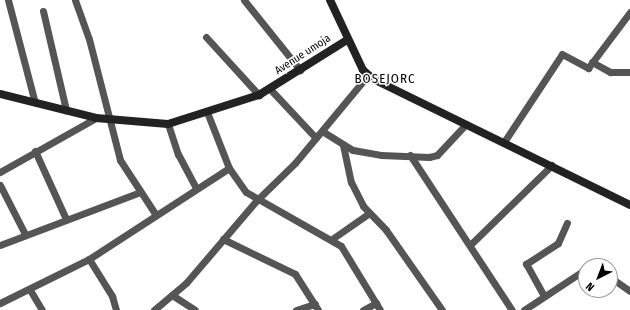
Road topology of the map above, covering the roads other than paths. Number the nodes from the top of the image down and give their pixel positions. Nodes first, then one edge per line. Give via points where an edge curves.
1 (8, 0) edge
2 (75, 0) edge
3 (330, 0) edge
4 (245, 1) edge
5 (43, 11) dead end
6 (630, 12) edge
7 (206, 37) dead end
8 (347, 40) junction
9 (592, 62) junction
10 (300, 70) junction
11 (630, 72) edge
12 (368, 75) junction
13 (270, 89) junction
14 (0, 94) edge
15 (259, 95) junction
16 (35, 103) junction
17 (66, 110) junction
18 (207, 112) junction
19 (96, 118) junction
20 (110, 120) junction
21 (168, 124) junction
22 (466, 124) junction
23 (322, 131) junction
24 (316, 138) junction
25 (504, 142) junction
26 (343, 145) junction
27 (35, 151) junction
28 (410, 155) junction
29 (552, 165) junction
30 (229, 168) junction
31 (0, 172) edge
32 (0, 184) edge
33 (196, 188) junction
34 (140, 192) junction
35 (257, 200) junction
36 (630, 205) edge
37 (368, 214) junction
38 (156, 215) junction
39 (66, 219) junction
40 (567, 223) dead end
41 (26, 234) junction
42 (223, 239) junction
43 (332, 239) junction
44 (471, 244) junction
45 (0, 245) edge
46 (89, 259) junction
47 (578, 274) edge
48 (618, 283) edge
49 (30, 290) junction
50 (630, 291) edge
51 (172, 295) junction
52 (544, 296) junction
53 (0, 303) edge
54 (376, 303) junction
55 (317, 307) edge
56 (42, 310) edge
57 (116, 310) edge
58 (154, 310) edge
59 (195, 310) edge
60 (296, 310) edge
61 (363, 310) edge
62 (380, 310) edge
63 (442, 310) edge
64 (512, 310) edge
65 (524, 310) edge

1 - 16 street
2 - 20 street
3 - 8 street
4 - 10 street
5 - 17 street
6 - 9 street
7 - 15 street
8 - 10 street, Avenue umoja
8 - 12 street
9 - 11 street via 610,72
9 - 25 street via 588,68 562,54
10 - 13 street, Avenue umoja
12 - 22 street
12 - 23 street
13 - 15 street, Avenue umoja
13 - 24 street
14 - 16 street
15 - 18 street, Avenue umoja
16 - 17 street
17 - 19 street
18 - 21 street, Avenue umoja
18 - 30 street
19 - 20 street
19 - 27 street
20 - 21 street
20 - 34 street via 120,160
21 - 33 street via 178,154
22 - 25 street
22 - 28 street via 437,155
23 - 24 street
23 - 26 street
24 - 35 street
25 - 29 street
26 - 28 street via 381,155
26 - 37 street via 351,182
27 - 31 street
27 - 39 street
28 - 44 street
29 - 36 street
29 - 44 street
30 - 33 street
30 - 35 street via 246,192
32 - 41 street
33 - 38 street
34 - 38 street
34 - 39 street
35 - 42 street
35 - 43 street
37 - 43 street
37 - 63 street via 386,230
38 - 46 street
39 - 41 street
40 - 52 street via 558,243 526,264
41 - 45 street
42 - 51 street
42 - 55 street via 295,274
43 - 54 street via 341,246
44 - 64 street
46 - 49 street
46 - 57 street via 112,296
47 - 52 street
48 - 50 street
49 - 53 street
49 - 56 street
51 - 58 street
51 - 59 street
52 - 65 street
54 - 61 street
54 - 62 street
55 - 60 street

